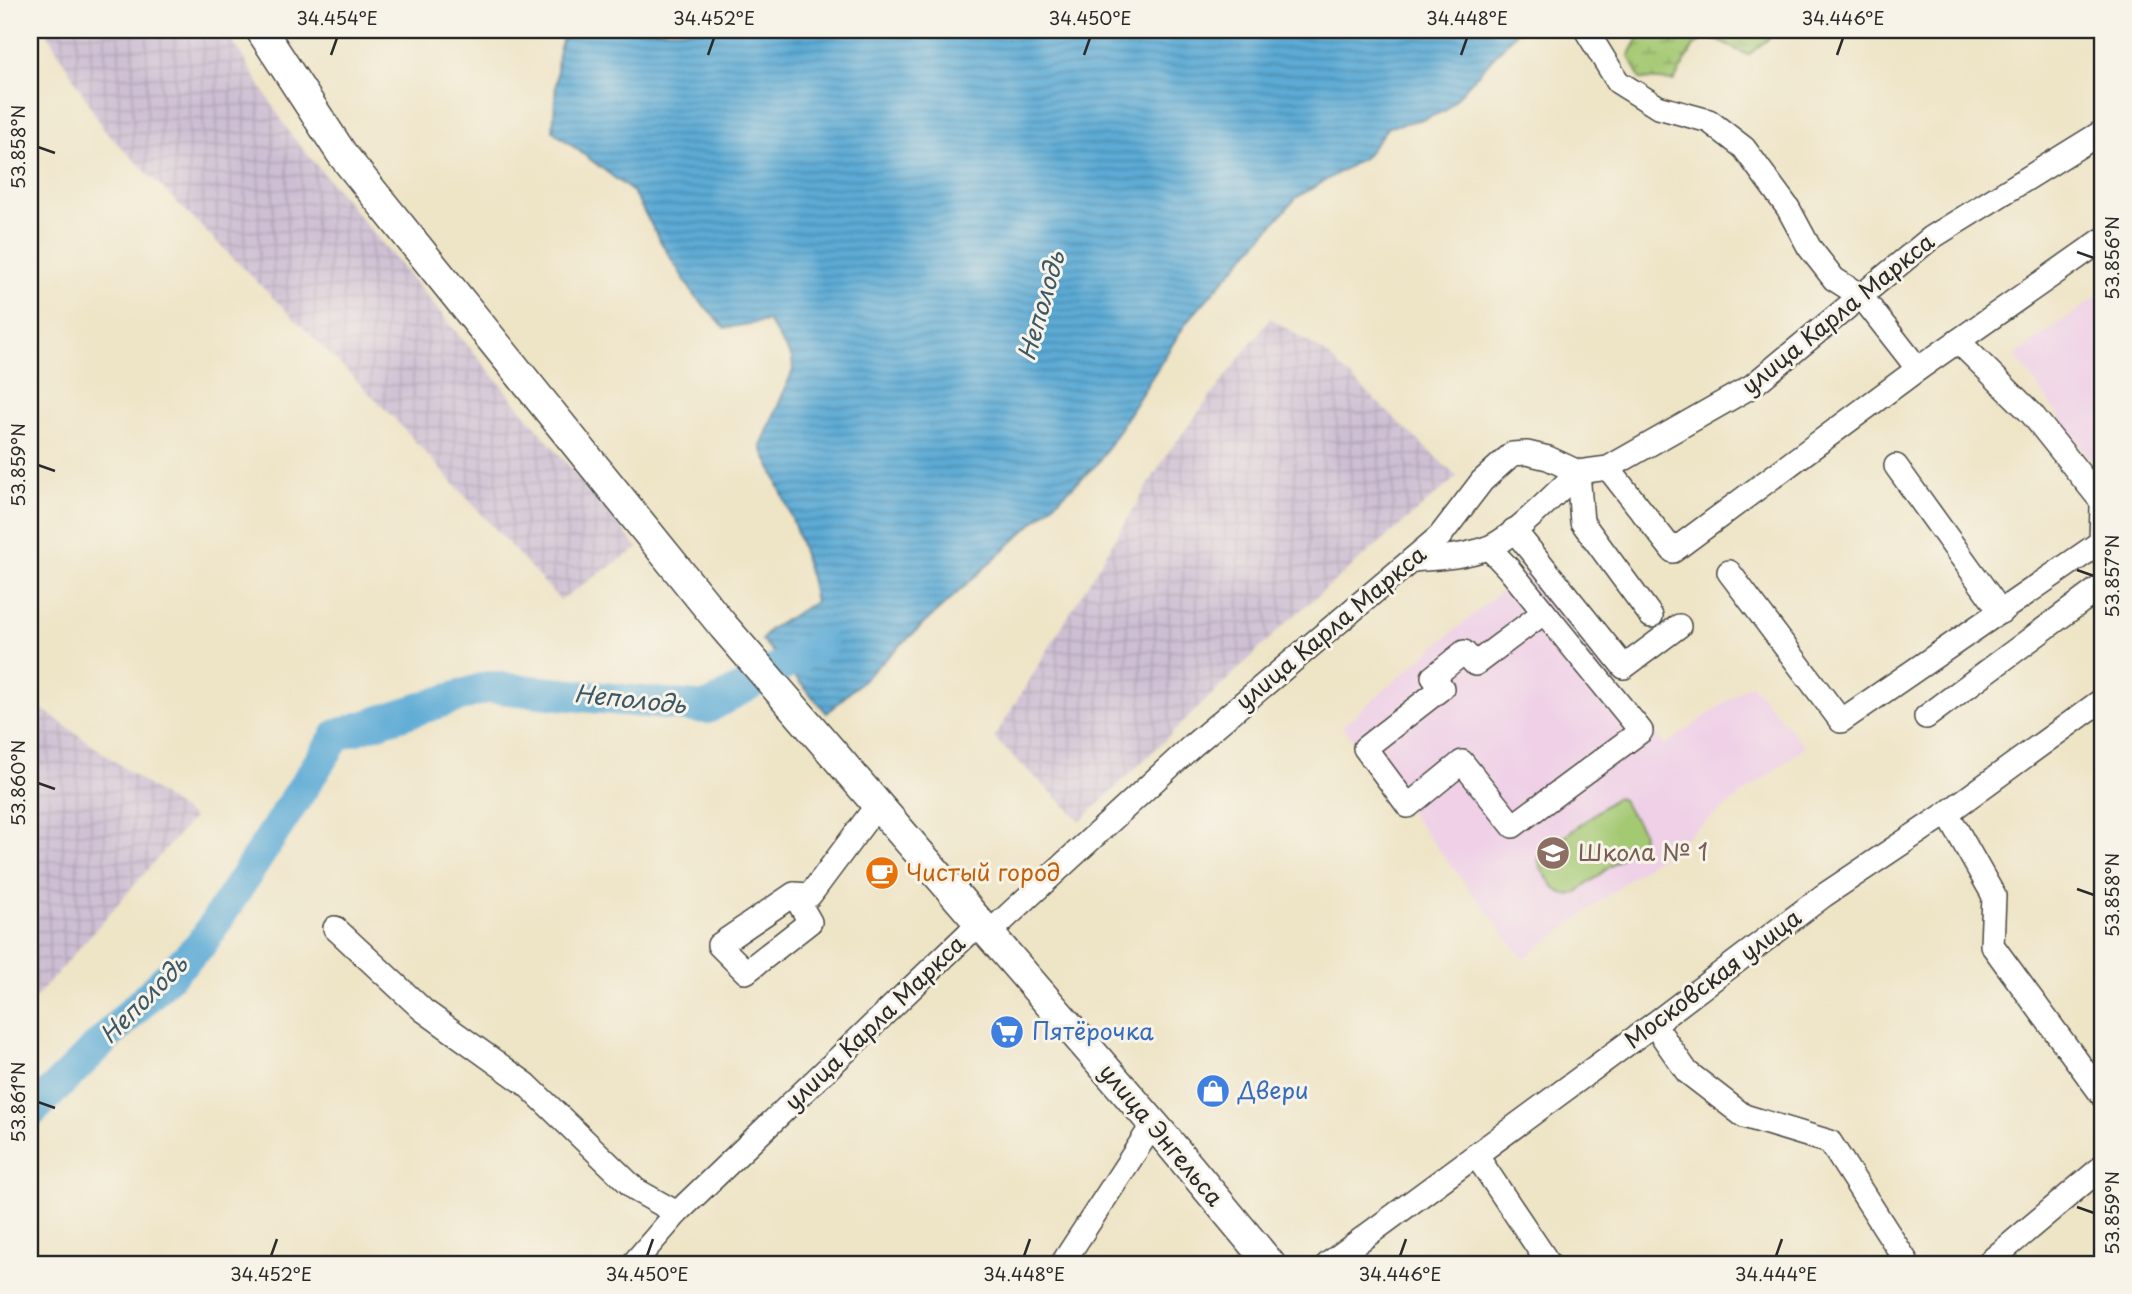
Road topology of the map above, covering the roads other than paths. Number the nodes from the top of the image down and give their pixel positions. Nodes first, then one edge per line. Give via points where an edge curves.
1 (261, 30) edge
2 (1586, 30) edge
3 (2102, 132) edge
4 (2102, 240) edge
5 (1861, 296) junction
6 (1958, 341) junction
7 (1918, 369) junction
8 (1896, 466) dead end
9 (1608, 468) junction
10 (1578, 472) junction
11 (2102, 504) edge
12 (1514, 530) junction
13 (1489, 548) junction
14 (1412, 560) junction
15 (2075, 560) junction
16 (1729, 572) dead end
17 (2100, 592) edge
18 (2001, 611) junction
19 (1543, 613) junction
20 (1651, 616) dead end
21 (1679, 626) dead end
22 (2102, 700) edge
23 (1926, 717) dead end
24 (1947, 813) junction
25 (888, 818) junction
26 (794, 894) dead end
27 (335, 928) dead end
28 (989, 933) junction
29 (1654, 1024) junction
30 (2102, 1095) edge
31 (1162, 1134) junction
32 (1476, 1155) junction
33 (2102, 1167) edge
34 (677, 1213) junction
35 (633, 1264) edge
36 (1062, 1264) edge
37 (1270, 1264) edge
38 (1328, 1264) edge
39 (1549, 1264) edge
40 (1908, 1264) edge
41 (1987, 1264) edge

1 - 25 main road, улица Энгельса via 342,154 724,627
2 - 5 street via 1618,82 1658,107 1709,121 1744,148 1834,279
3 - 5 street, улица Карла Маркса via 1931,238
4 - 6 street
5 - 7 street
5 - 9 street, улица Карла Маркса via 1752,386
6 - 7 street
6 - 11 street via 2031,413
7 - 9 street via 1673,551
8 - 18 street
9 - 10 street, улица Карла Маркса
10 - 12 street
10 - 14 street, улица Карла Маркса via 1548,458 1512,454 1482,481 1440,536
10 - 20 street via 1582,522
11 - 15 street via 2101,542
12 - 13 street
12 - 21 street via 1624,667
13 - 14 street
13 - 19 street
14 - 28 street, улица Карла Маркса via 1191,747
15 - 17 street
15 - 18 street
16 - 18 street via 1841,721
17 - 23 street
19 - 19 street via 1641,732 1513,826 1462,762 1408,806 1365,748 1442,688 1433,677 1464,652 1475,664
22 - 24 street, Московская улица
24 - 29 street, Московская улица via 1823,896
24 - 30 street via 1994,896 1992,945
25 - 26 street via 872,813 810,895
25 - 28 main road, улица Энгельса
27 - 34 street via 423,1010 526,1084 636,1190
28 - 31 main road, улица Энгельса
28 - 34 street, улица Карла Маркса via 971,931
29 - 32 street, Московская улица
29 - 40 street via 1687,1072 1744,1116 1830,1142
31 - 36 street via 1148,1132
31 - 37 main road, улица Энгельса
32 - 38 street, Московская улица
32 - 39 street
33 - 41 street
34 - 35 street, улица Карла Маркса

